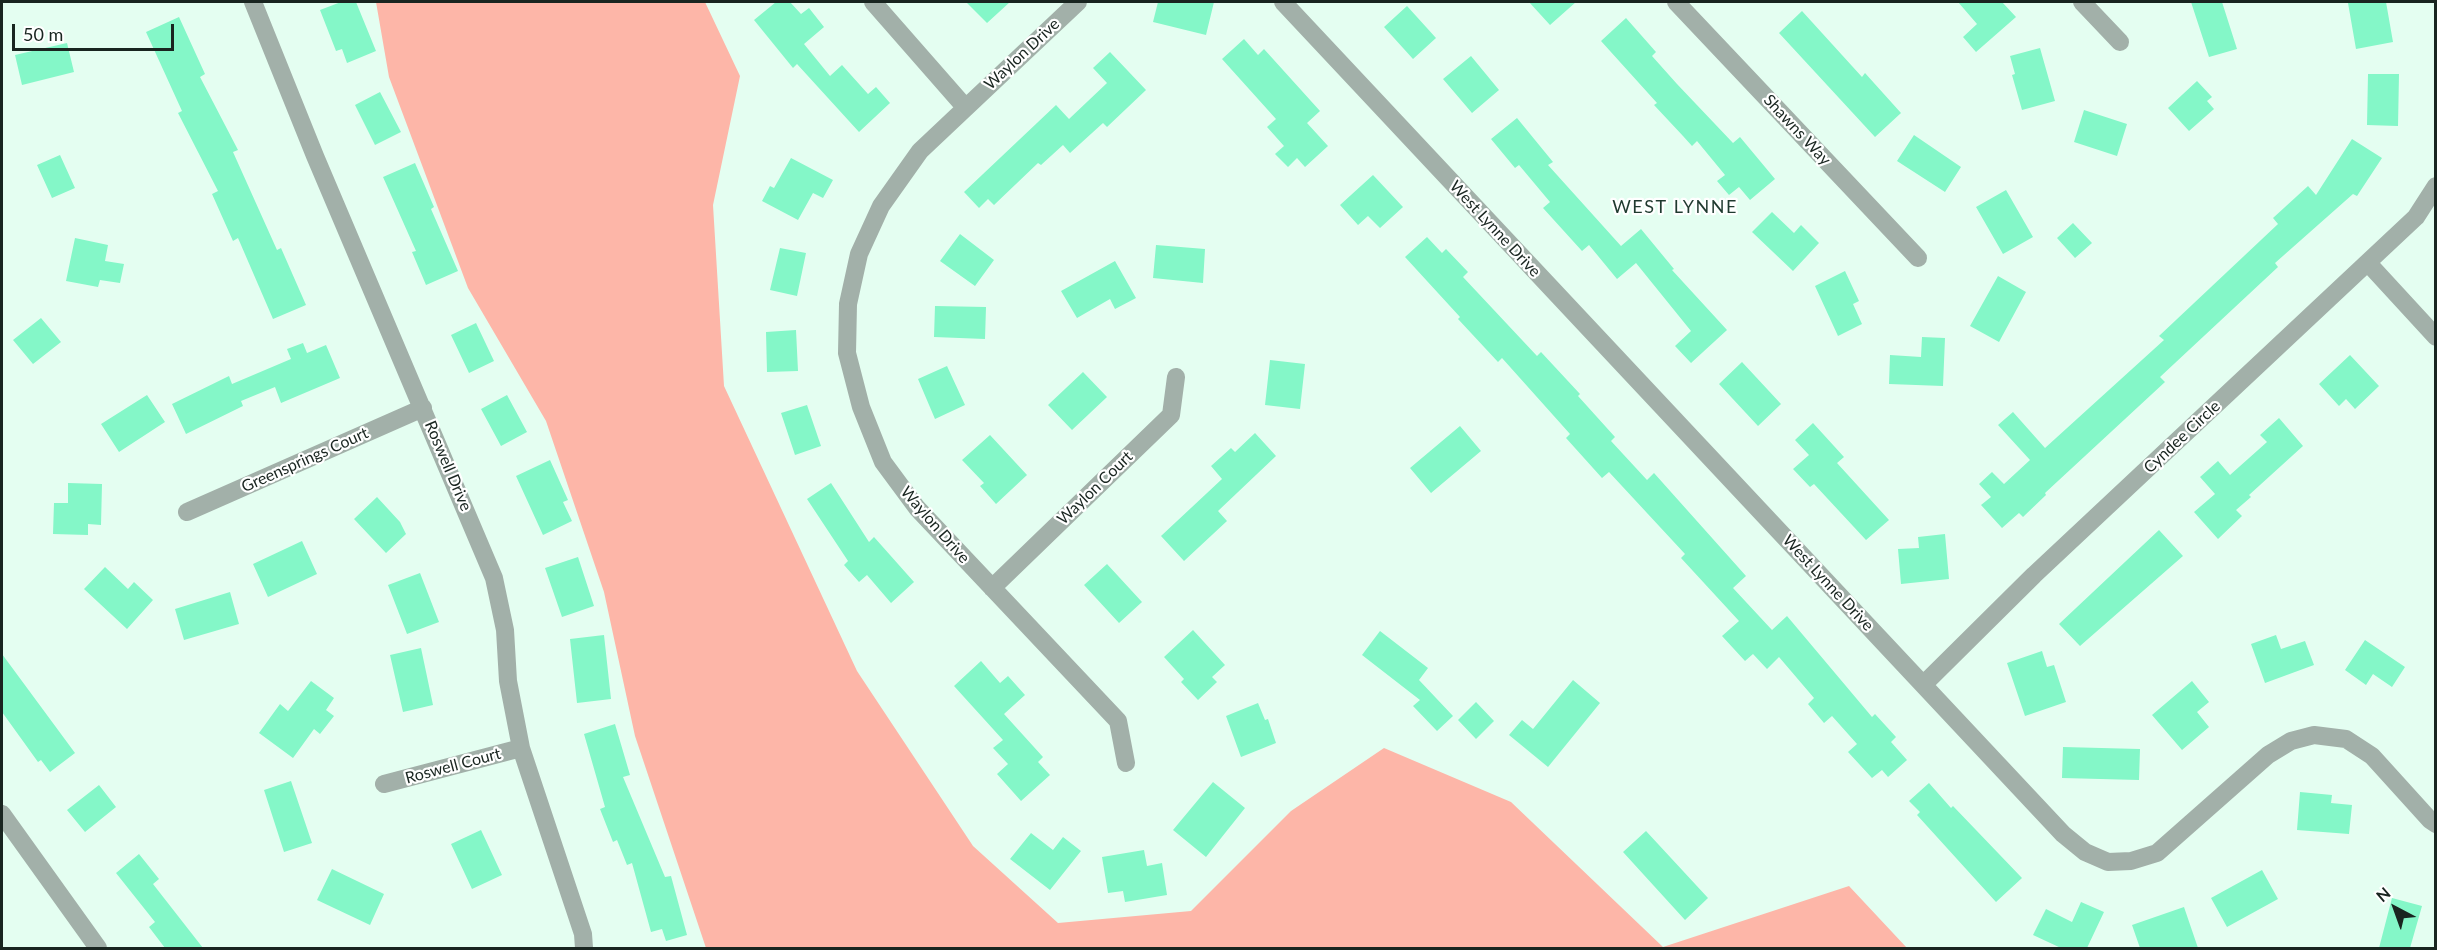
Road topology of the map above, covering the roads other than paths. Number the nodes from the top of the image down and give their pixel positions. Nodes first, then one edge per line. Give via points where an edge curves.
1 (253, 2) edge
2 (873, 2) edge
3 (1078, 2) edge
4 (1283, 2) edge
5 (1676, 2) edge
6 (2082, 2) edge
7 (2120, 42) dead end
8 (965, 107) junction
9 (2436, 186) edge
10 (1918, 258) dead end
11 (2368, 263) junction
12 (2436, 337) edge
13 (1176, 377) dead end
14 (423, 408) junction
15 (187, 512) dead end
16 (992, 588) junction
17 (1924, 684) junction
18 (521, 748) junction
19 (1126, 763) dead end
20 (384, 784) dead end
21 (2, 814) edge
22 (2434, 827) edge
23 (98, 948) edge
24 (584, 948) edge

1 - 14 street, Roswell Drive
2 - 8 street
3 - 8 street, Waylon Drive
4 - 17 street, West Lynne Drive
5 - 10 street, Shawns Way
6 - 7 street
8 - 16 street, Waylon Drive via 920,151 880,207 859,254 848,304 847,353 861,408 883,462 916,508
9 - 11 street, Cyndee Circle via 2416,217
11 - 12 street
11 - 17 street, Cyndee Circle via 2034,575
13 - 16 street, Waylon Court via 1171,415
14 - 15 street, Greensprings Court
14 - 18 street, Roswell Drive via 494,578
16 - 19 street, Waylon Drive via 1118,720
17 - 22 street, West Lynne Drive via 2063,834 2085,852 2108,862 2157,853 2268,755 2291,741 2314,735 2346,739 2372,756
18 - 20 street, Roswell Court
18 - 24 street, Roswell Drive via 583,934
21 - 23 street

